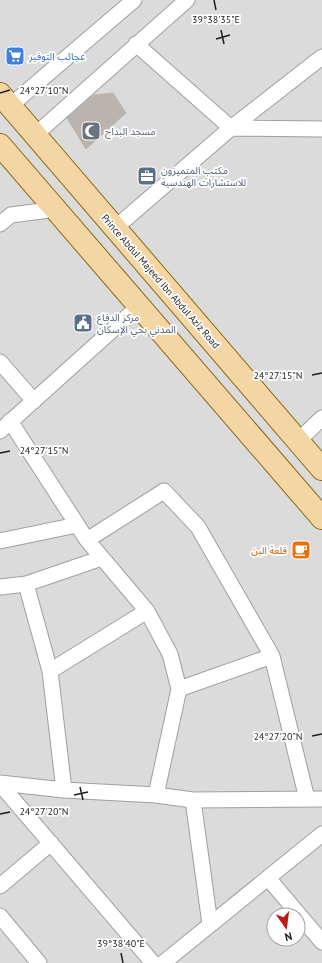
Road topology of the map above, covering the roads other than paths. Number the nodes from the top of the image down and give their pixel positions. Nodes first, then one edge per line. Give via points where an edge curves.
1 (134, 0) edge
2 (187, 0) edge
3 (136, 44) junction
4 (322, 57) edge
5 (5, 100) edge
6 (231, 128) junction
7 (322, 128) edge
8 (35, 135) junction
9 (0, 145) edge
10 (56, 209) junction
11 (0, 224) edge
12 (115, 228) junction
13 (139, 306) junction
14 (0, 362) edge
15 (34, 401) junction
16 (322, 418) edge
17 (5, 426) edge
18 (298, 441) junction
19 (322, 469) edge
20 (322, 518) edge
21 (77, 525) junction
22 (87, 540) junction
23 (0, 541) edge
24 (102, 558) junction
25 (26, 584) junction
26 (0, 587) edge
27 (147, 611) junction
28 (272, 656) junction
29 (50, 671) junction
30 (179, 689) junction
31 (0, 783) edge
32 (64, 790) junction
33 (156, 795) junction
34 (307, 799) junction
35 (322, 799) edge
36 (193, 800) junction
37 (322, 834) edge
38 (51, 843) junction
39 (268, 878) junction
40 (0, 886) edge
41 (0, 916) edge
42 (210, 924) junction
43 (322, 942) edge
44 (39, 963) edge
45 (153, 963) edge
46 (163, 963) edge

1 - 5 street
2 - 3 street
3 - 6 street
3 - 8 street
4 - 6 street
5 - 8 main road, Prince Abdul Majeed Ibn Abdul Aziz Road
6 - 7 street
6 - 12 street
8 - 12 main road, Prince Abdul Majeed Ibn Abdul Aziz Road
9 - 10 main road
10 - 11 street via 11,214
10 - 13 main road
12 - 18 main road, Prince Abdul Majeed Ibn Abdul Aziz Road
13 - 15 street
13 - 20 main road
14 - 15 street
15 - 17 street
16 - 18 street
17 - 21 street
18 - 19 main road, Prince Abdul Majeed Ibn Abdul Aziz Road
21 - 22 street
21 - 23 street
22 - 24 street
22 - 28 street via 164,491 198,527
24 - 25 street
24 - 27 street
25 - 26 street
25 - 29 street
27 - 29 street
27 - 30 street via 170,654
28 - 30 street
28 - 34 street
29 - 32 street
30 - 33 street
31 - 32 street
31 - 38 street
32 - 33 street
33 - 36 street
34 - 35 street
34 - 36 street
36 - 42 street
37 - 39 street
38 - 40 street
38 - 45 street
39 - 42 street
39 - 43 street
41 - 44 street
42 - 46 street

